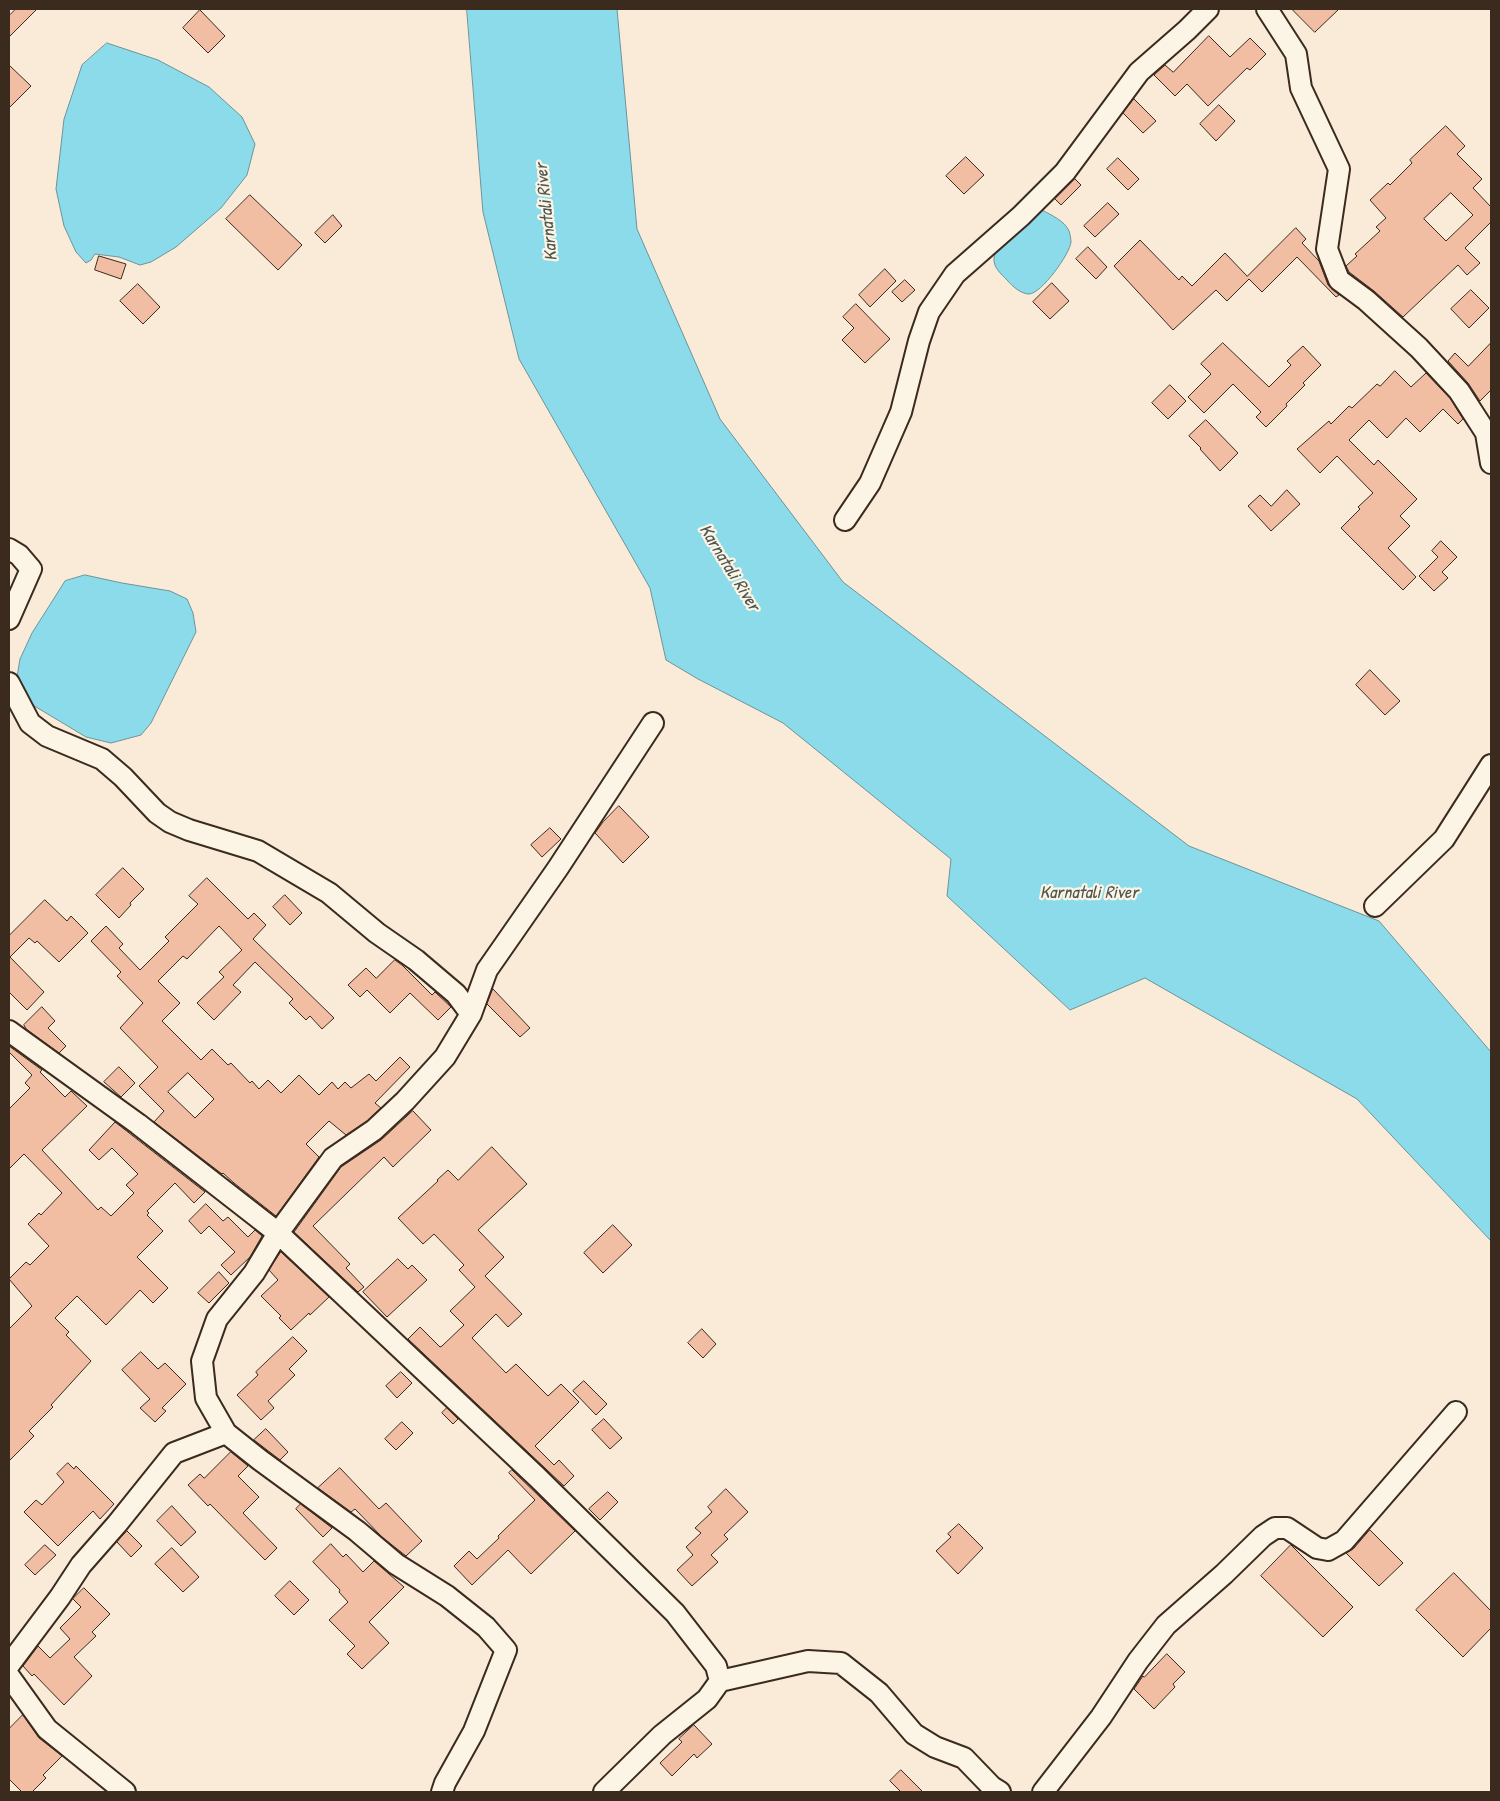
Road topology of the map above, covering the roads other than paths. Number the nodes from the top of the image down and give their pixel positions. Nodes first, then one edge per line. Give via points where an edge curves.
1 (1208, 9) edge
2 (1268, 9) edge
3 (1491, 463) edge
4 (846, 520) dead end
5 (9, 550) edge
6 (9, 619) edge
7 (9, 683) edge
8 (653, 723) dead end
9 (1491, 765) edge
10 (1375, 906) dead end
11 (471, 1014) junction
12 (9, 1031) edge
13 (278, 1233) junction
14 (1456, 1412) dead end
15 (226, 1433) junction
16 (9, 1665) edge
17 (9, 1676) edge
18 (720, 1681) junction
19 (125, 1792) edge
20 (442, 1792) edge
21 (604, 1792) edge
22 (1000, 1792) edge
23 (1043, 1792) edge

1 - 4 street via 1140,72 1065,172 955,274 929,312 901,412 870,483
2 - 3 street via 1296,54 1301,88 1339,169 1327,249 1339,280 1419,348 1459,391 1486,433
5 - 6 street via 19,555 31,569
7 - 11 street via 30,723 47,736 102,759 157,814 170,822 258,851 329,893 456,994
8 - 11 street via 487,970
9 - 10 street via 1444,839
11 - 13 street via 445,1057 404,1101 374,1130 332,1158
12 - 13 street via 138,1124
13 - 15 street via 254,1273 217,1319 202,1361 206,1398
13 - 18 street via 675,1612 716,1666
14 - 23 street via 1344,1541 1328,1550 1316,1548 1287,1528 1275,1528 1166,1625
15 - 16 street via 174,1453 81,1565
15 - 20 street via 396,1564 447,1596 486,1626 506,1650 474,1730
17 - 19 street via 47,1729
18 - 21 street via 707,1699 662,1735
18 - 22 street via 808,1661 841,1662 879,1693 914,1734 935,1747 964,1758

